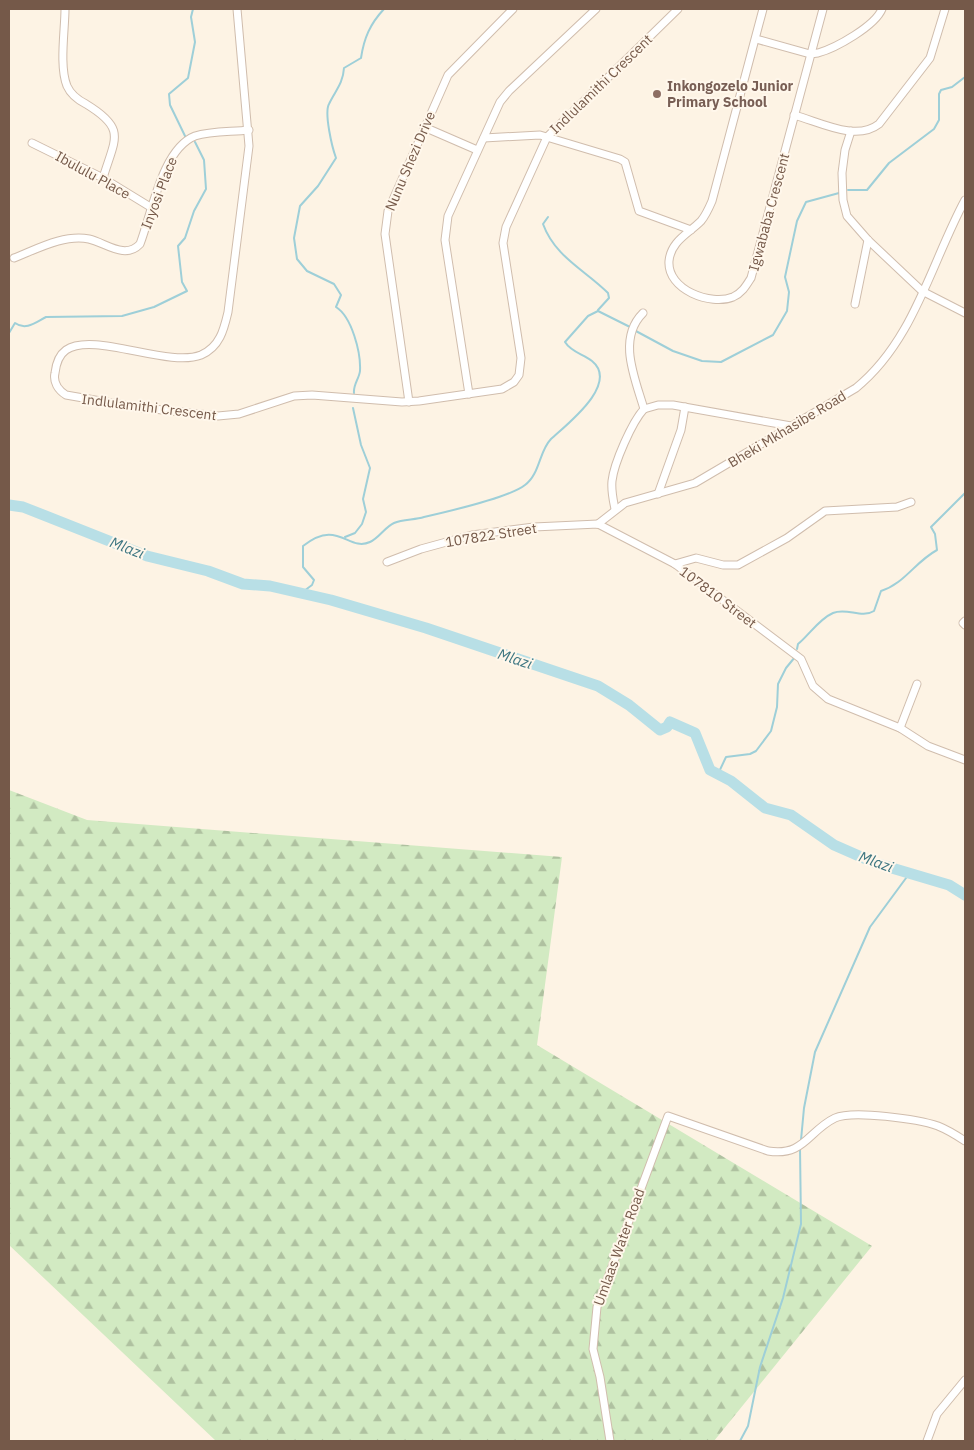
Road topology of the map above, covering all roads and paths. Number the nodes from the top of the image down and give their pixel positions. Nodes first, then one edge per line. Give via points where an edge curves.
1 (65, 9) edge
2 (237, 9) edge
3 (513, 9) edge
4 (596, 9) edge
5 (678, 9) edge
6 (763, 9) edge
7 (823, 9) edge
8 (882, 9) edge
9 (945, 9) edge
10 (756, 39) junction
11 (810, 54) junction
12 (794, 115) junction
13 (424, 127) junction
14 (248, 130) junction
15 (851, 132) junction
16 (548, 137) junction
17 (484, 138) junction
18 (32, 143) dead end
19 (477, 150) junction
20 (103, 178) junction
21 (965, 200) edge
22 (152, 208) junction
23 (691, 230) junction
24 (868, 240) junction
25 (14, 258) dead end
26 (922, 290) junction
27 (856, 304) dead end
28 (643, 313) dead end
29 (965, 313) edge
30 (469, 394) junction
31 (409, 402) junction
32 (685, 407) junction
33 (644, 409) junction
34 (791, 426) junction
35 (658, 494) junction
36 (912, 502) dead end
37 (615, 509) junction
38 (598, 524) junction
39 (386, 562) dead end
40 (675, 564) junction
41 (917, 684) dead end
42 (900, 728) junction
43 (965, 760) edge
44 (965, 1141) edge
45 (965, 1380) edge
46 (610, 1441) edge
47 (927, 1441) edge

1 - 20 street via 64,70 67,85 78,99 108,119 114,130 114,143
2 - 14 street, Indlulamithi Crescent
3 - 13 street, Nunu Shezi Drive via 448,76
4 - 17 street via 509,91 492,117
5 - 16 street, Indlulamithi Crescent
6 - 10 street
7 - 11 street, Igwababa Crescent
8 - 11 street via 876,19 863,29 824,52
9 - 15 street via 936,41 923,68 879,124 862,133
10 - 11 street
10 - 23 street via 712,201 702,220
11 - 12 street, Igwababa Crescent
12 - 15 street
12 - 23 street, Igwababa Crescent via 756,264 738,295 721,299 695,294 683,289 673,279 669,269 671,251 678,240
13 - 19 street
13 - 31 street, Nunu Shezi Drive via 392,200 385,234
14 - 22 street, Inyosi Place via 201,134 178,146 166,168
14 - 31 street, Indlulamithi Crescent via 228,312 218,342 209,351 191,358 97,346 71,347 62,354 56,366 54,376 58,388 72,397 218,416 239,414 294,396
15 - 24 street via 843,162 844,205 847,216
16 - 17 street
16 - 23 street via 625,162 639,211
16 - 30 street, Indlulamithi Crescent via 504,234 521,358 518,375 514,382 502,389
17 - 19 street
18 - 20 street, Ibululu Place
19 - 30 street via 448,216 446,228 448,264
20 - 22 street, Ibululu Place
21 - 26 street, Bheki Mkhasibe Road
22 - 25 street, Inyosi Place via 140,244 132,250 122,251 90,239 65,239
24 - 26 street
24 - 27 street
26 - 29 street
26 - 34 street, Bheki Mkhasibe Road via 907,328 870,377
28 - 33 street via 630,331 632,367
30 - 31 street, Indlulamithi Crescent
32 - 33 street via 664,405
32 - 34 street
32 - 35 street via 679,437
33 - 37 street via 633,426 614,472 611,490
34 - 35 street, Bheki Mkhasibe Road via 695,483
35 - 37 street, Bheki Mkhasibe Road
36 - 40 street via 898,507 826,510 787,538 738,565 696,558
37 - 38 street, Bheki Mkhasibe Road
38 - 39 street, 107822 Street via 534,527 472,535
38 - 40 street, 107810 Street
40 - 42 street, 107810 Street via 801,658 809,681 818,692 848,708
41 - 42 street
42 - 43 street via 928,746
44 - 46 street, Umlaas Water Road via 932,1125 856,1114 833,1119 803,1144 781,1152 768,1151 668,1116 597,1307 593,1349
45 - 47 street via 937,1414

